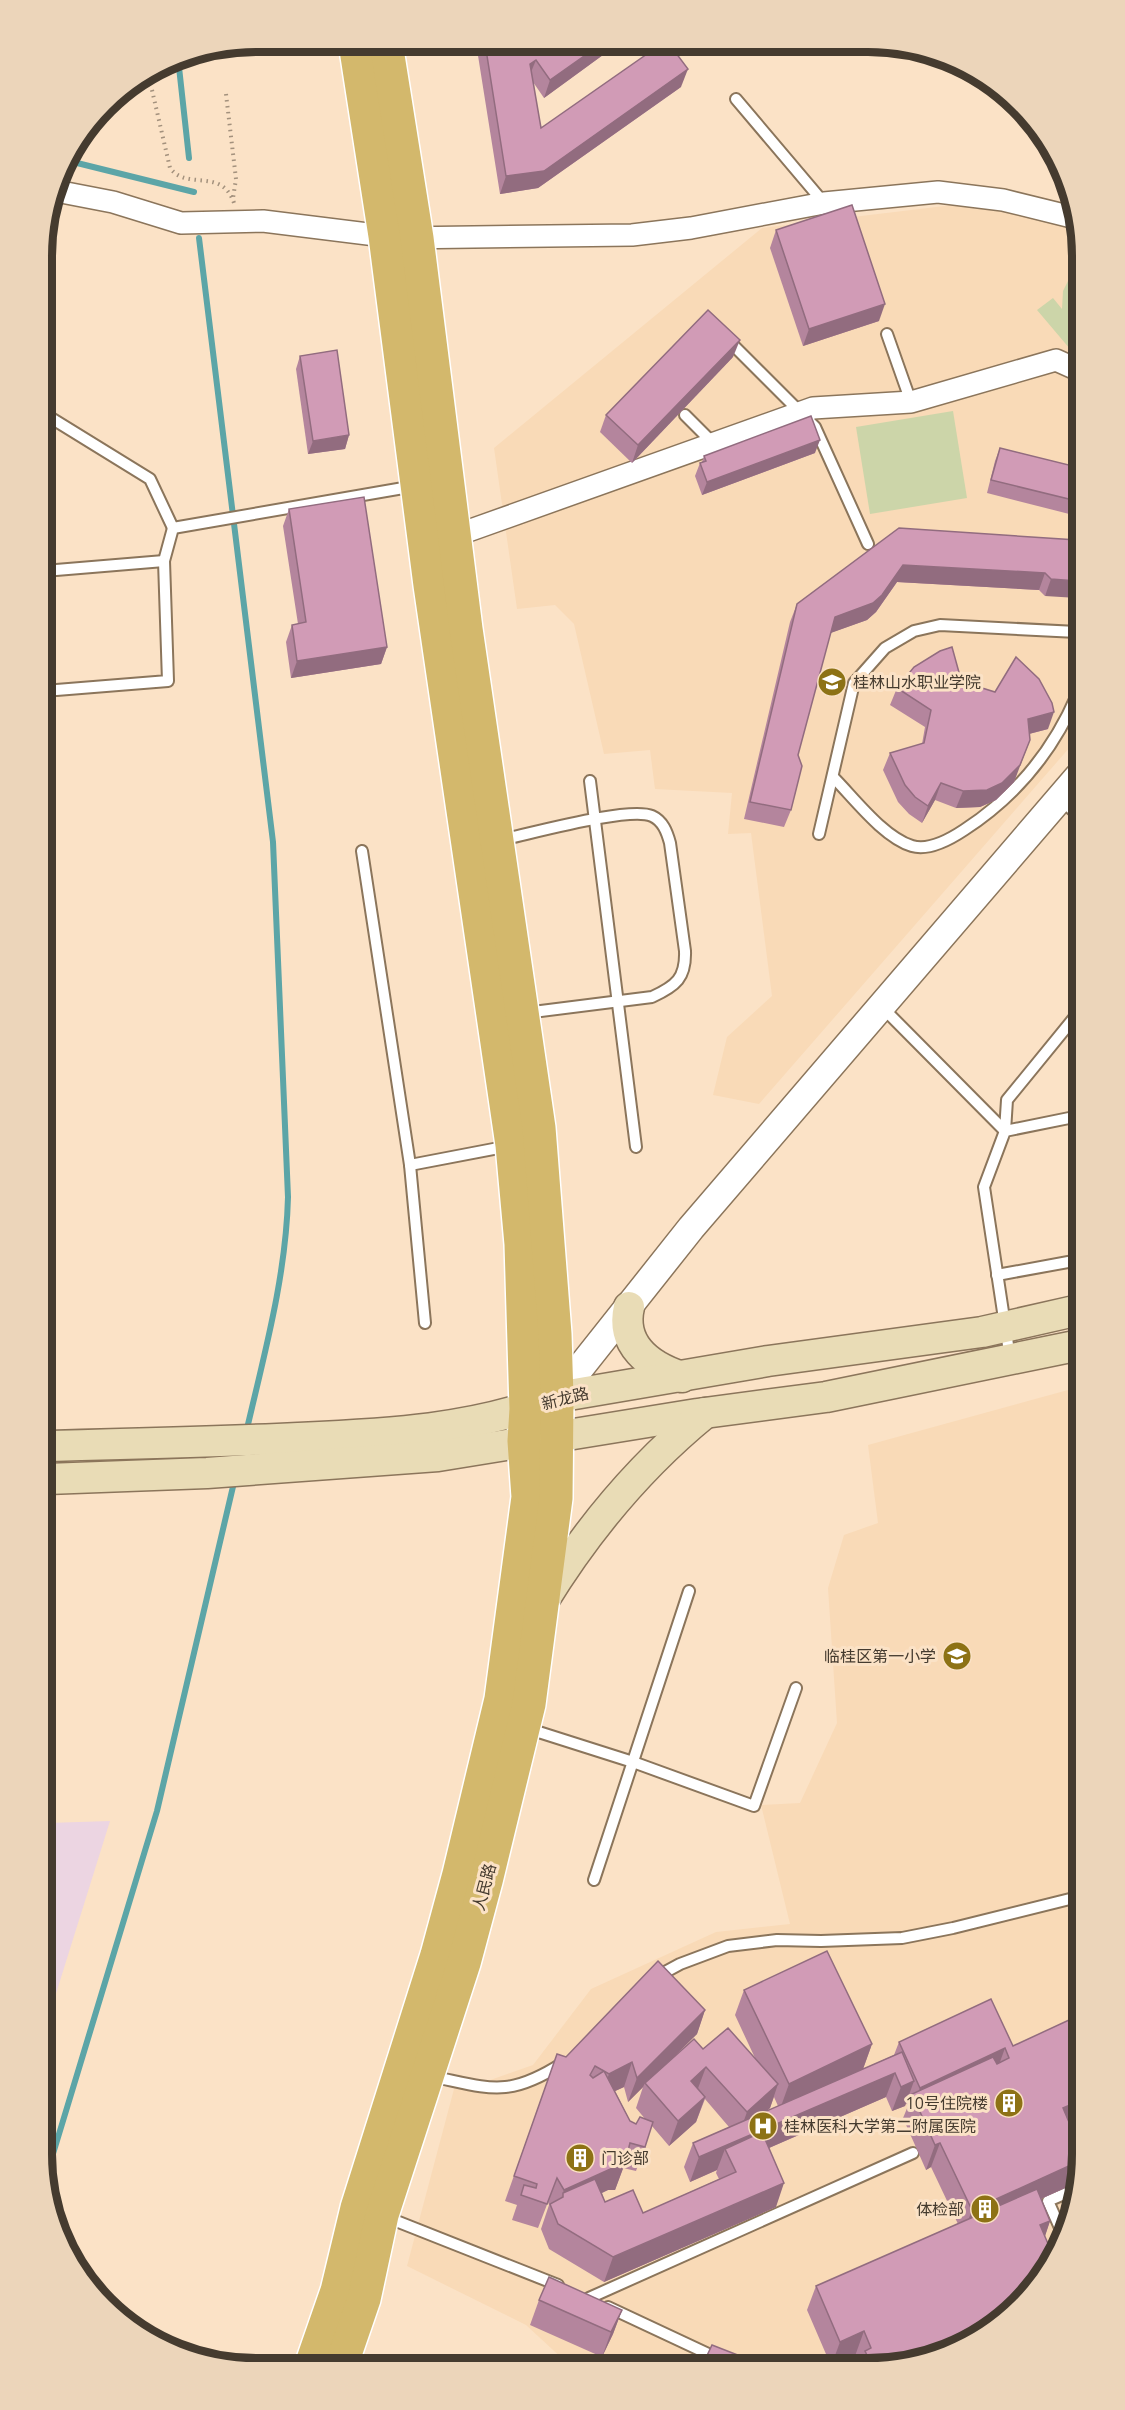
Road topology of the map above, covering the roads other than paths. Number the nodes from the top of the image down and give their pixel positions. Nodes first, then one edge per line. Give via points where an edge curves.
1 (357, 53) edge
2 (387, 53) edge
3 (736, 99) dead end
4 (63, 192) edge
5 (824, 203) junction
6 (1068, 216) edge
7 (401, 237) junction
8 (723, 334) edge
9 (887, 334) dead end
10 (1072, 367) edge
11 (911, 402) junction
12 (802, 412) junction
13 (685, 415) edge
14 (53, 419) edge
15 (714, 444) junction
16 (418, 485) junction
17 (173, 528) junction
18 (454, 536) junction
19 (868, 544) dead end
20 (164, 561) junction
21 (53, 570) edge
22 (1072, 632) edge
23 (53, 689) edge
24 (1072, 705) edge
25 (833, 777) junction
26 (590, 781) dead end
27 (1069, 807) edge
28 (596, 821) junction
29 (819, 834) dead end
30 (497, 841) junction
31 (362, 851) dead end
32 (619, 1000) junction
33 (881, 1006) junction
34 (522, 1013) junction
35 (1072, 1020) edge
36 (1072, 1117) edge
37 (1005, 1131) junction
38 (512, 1145) junction
39 (636, 1147) dead end
40 (410, 1165) junction
41 (1072, 1261) edge
42 (997, 1275) junction
43 (629, 1307) junction
44 (1072, 1312) edge
45 (425, 1323) dead end
46 (1005, 1327) junction
47 (1072, 1347) edge
48 (1010, 1361) junction
49 (682, 1377) junction
50 (558, 1397) junction
51 (705, 1413) junction
52 (525, 1425) junction
53 (556, 1436) junction
54 (52, 1446) edge
55 (329, 1451) junction
56 (52, 1479) edge
57 (689, 1591) dead end
58 (542, 1603) junction
59 (796, 1688) dead end
60 (510, 1723) junction
61 (633, 1762) junction
62 (594, 1880) dead end
63 (1072, 1898) edge
64 (644, 1986) edge
65 (572, 2054) edge
66 (416, 2072) junction
67 (913, 2153) dead end
68 (1069, 2192) edge
69 (370, 2212) junction
70 (1059, 2226) edge
71 (568, 2289) edge
72 (314, 2358) edge
73 (344, 2358) edge
74 (716, 2358) edge

1 - 7 main road
2 - 7 main road
3 - 5 lane
4 - 7 street via 113,201 181,223 287,223
5 - 6 street via 954,192
5 - 7 street via 632,235
7 - 16 main road, 人民路
7 - 18 main road, 人民路
8 - 12 lane
9 - 11 lane
10 - 11 street via 1056,360 1040,363
11 - 12 street via 824,406
12 - 15 street
12 - 19 lane via 815,427
13 - 15 lane
14 - 17 lane via 150,478
15 - 18 street
16 - 17 lane
16 - 38 main road, 人民路
17 - 20 lane
18 - 30 main road, 人民路
20 - 21 lane
20 - 23 lane via 168,681
22 - 25 lane via 940,625 914,631 898,640 885,648 854,683
24 - 25 lane via 1053,742 1013,792 979,820 932,846 917,847 897,840
25 - 29 lane
26 - 28 lane
27 - 33 street
28 - 30 lane
28 - 32 lane
28 - 32 lane via 627,813 652,816 661,822 670,843 683,940 686,965 680,979 652,997
30 - 34 main road, 人民路
31 - 40 lane
32 - 34 lane
32 - 39 lane
33 - 37 lane
33 - 43 street via 691,1228
34 - 50 main road, 人民路 via 539,1128
35 - 37 lane via 1007,1100
36 - 37 lane
37 - 42 lane via 984,1187
38 - 40 lane
38 - 52 main road, 人民路 via 521,1244
40 - 45 lane
41 - 42 lane
42 - 46 lane
43 - 49 main road via 625,1322 634,1347 659,1369
43 - 50 street
44 - 46 main road, 新龙路
46 - 48 lane
46 - 49 main road, 新龙路
47 - 48 main road, 新龙路
48 - 51 main road, 新龙路 via 826,1397
49 - 50 main road, 新龙路
50 - 52 main road, 新龙路
50 - 53 main road, 人民路
51 - 53 main road, 新龙路
51 - 58 main road via 614,1501
52 - 53 main road, 新龙路
52 - 55 main road, 新龙路 via 452,1426
52 - 60 main road, 人民路 via 528,1497
53 - 58 main road, 人民路 via 556,1498
54 - 55 main road, 新龙路 via 212,1442
55 - 56 main road, 新龙路 via 207,1473
57 - 61 lane
58 - 60 main road, 人民路
59 - 61 lane via 754,1806
60 - 61 lane
60 - 66 main road, 人民路 via 450,1909
61 - 62 lane
63 - 64 lane via 902,1938 777,1940 728,1946 680,1964
65 - 66 lane via 531,2080 497,2089
66 - 69 main road, 人民路
67 - 74 lane via 584,2296
68 - 70 lane via 1048,2201
69 - 71 lane
69 - 72 main road, 人民路
69 - 73 main road, 人民路 via 364,2299

